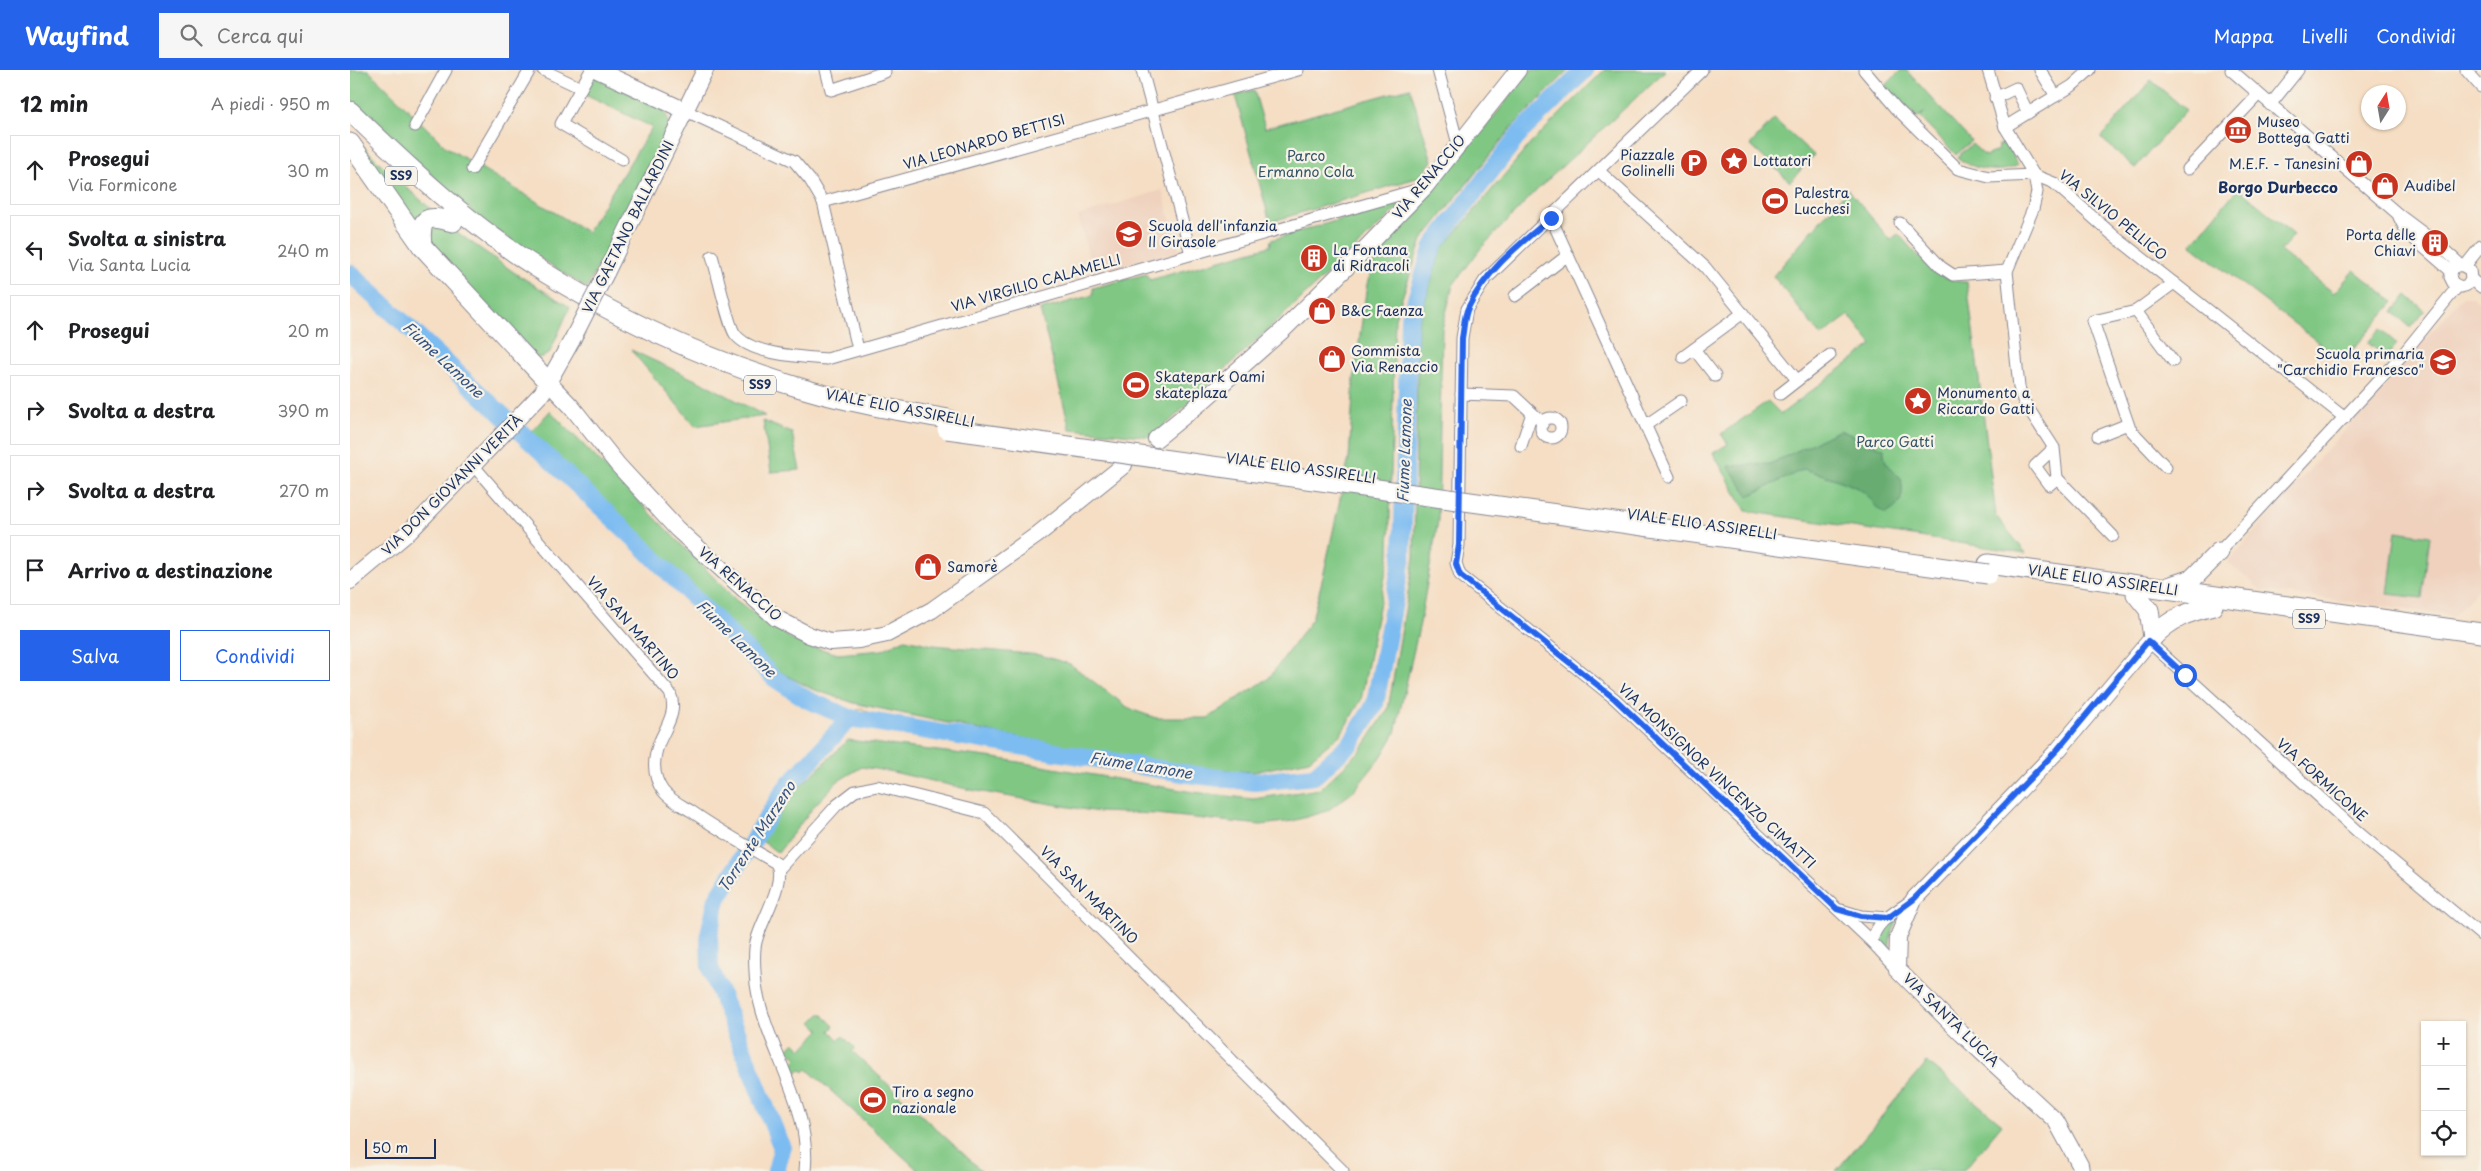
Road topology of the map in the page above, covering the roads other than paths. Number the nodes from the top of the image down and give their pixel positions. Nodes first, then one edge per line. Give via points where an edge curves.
1 (446, 70) edge
2 (530, 70) edge
3 (543, 70) edge
4 (590, 70) edge
5 (597, 70) edge
6 (706, 70) edge
7 (826, 70) edge
8 (1142, 70) edge
9 (1298, 70) edge
10 (1438, 70) edge
11 (1518, 70) edge
12 (1702, 70) edge
13 (1864, 70) edge
14 (1988, 70) edge
15 (2040, 70) edge
16 (2090, 70) edge
17 (2231, 70) edge
18 (2298, 70) edge
19 (2466, 70) edge
20 (886, 71) edge
21 (615, 73) edge
22 (2481, 87) edge
23 (581, 88) junction
24 (2258, 94) junction
25 (2056, 96) junction
26 (1995, 98) junction
27 (2270, 105) junction
28 (1152, 110) junction
29 (350, 111) edge
30 (686, 111) junction
31 (2028, 113) junction
32 (415, 126) dead end
33 (2005, 127) junction
34 (350, 128) edge
35 (350, 143) edge
36 (1458, 144) junction
37 (622, 160) dead end
38 (472, 169) dead end
39 (2188, 169) dead end
40 (1599, 171) junction
41 (2034, 175) junction
42 (1425, 187) junction
43 (823, 202) junction
44 (1551, 218) junction
45 (454, 222) junction
46 (1900, 224) dead end
47 (422, 246) junction
48 (2481, 246) edge
49 (1191, 254) junction
50 (1568, 255) junction
51 (712, 256) dead end
52 (2459, 267) junction
53 (2007, 271) junction
54 (2471, 280) junction
55 (2174, 283) junction
56 (2458, 286) junction
57 (2481, 288) edge
58 (1515, 296) dead end
59 (2136, 311) junction
60 (1743, 313) junction
61 (1694, 348) junction
62 (858, 350) junction
63 (1830, 355) dead end
64 (1683, 357) dead end
65 (2173, 361) dead end
66 (1715, 376) dead end
67 (1797, 380) junction
68 (546, 388) junction
69 (1461, 394) junction
70 (1780, 394) dead end
71 (1681, 401) dead end
72 (1532, 413) junction
73 (2345, 418) junction
74 (1543, 422) dead end
75 (948, 424) junction
76 (2128, 424) junction
77 (1646, 425) junction
78 (2098, 436) dead end
79 (1156, 439) dead end
80 (1521, 446) dead end
81 (2054, 448) junction
82 (473, 465) junction
83 (1124, 465) dead end
84 (2166, 467) dead end
85 (1670, 477) dead end
86 (2057, 478) junction
87 (2113, 536) dead end
88 (2219, 552) junction
89 (1988, 569) junction
90 (350, 581) edge
91 (2161, 589) junction
92 (2136, 594) junction
93 (2232, 598) junction
94 (2213, 606) junction
95 (2481, 633) edge
96 (2150, 639) junction
97 (2481, 644) edge
98 (778, 866) junction
99 (1914, 899) junction
100 (1837, 909) junction
101 (1888, 918) junction
102 (2481, 935) edge
103 (1872, 942) junction
104 (1897, 969) junction
105 (805, 1171) edge
106 (1344, 1171) edge
107 (2081, 1171) edge

1 - 32 street
2 - 38 street
3 - 23 street
4 - 23 street
5 - 21 street
6 - 30 street, VIA GAETANO BALLARDINI
7 - 20 street via 831,90
8 - 28 street
9 - 28 street, VIA LEONARDO BETTISI
10 - 36 street
11 - 36 street, VIA RENACCIO
12 - 40 street, VIA MONSIGNOR VINCENZO CIMATTI
13 - 41 street, VIA SILVIO PELLICO via 1896,108 1958,169 1989,177
14 - 26 street
15 - 25 street
16 - 25 street
17 - 24 street
18 - 27 street
19 - 22 street
21 - 30 street
23 - 37 street via 561,124
24 - 27 street
24 - 39 street
25 - 31 street
26 - 31 street via 2016,88
26 - 33 street
27 - 52 street via 2302,137
28 - 43 street, VIA LEONARDO BETTISI
28 - 49 street
29 - 75 main road, VIALE ELIO ASSIRELLI / SS9 via 410,170 485,230 584,296 676,341 739,367 803,389
30 - 43 street via 794,161
30 - 68 street, VIA GAETANO BALLARDINI, bridge
31 - 33 street
33 - 41 street
34 - 45 main road, VIALE ELIO ASSIRELLI / SS9
35 - 47 main road
36 - 42 street, VIA RENACCIO
40 - 44 street, VIA MONSIGNOR VINCENZO CIMATTI
40 - 60 street via 1705,267
41 - 53 street via 2033,209
41 - 55 street, VIA SILVIO PELLICO via 2054,183
42 - 49 street, VIA VIRGILIO CALAMELLI
42 - 79 street, VIA RENACCIO via 1283,330
43 - 62 street
44 - 50 street
44 - 69 street, VIA MONSIGNOR VINCENZO CIMATTI via 1485,280 1467,309 1462,338
45 - 47 main road via 433,216 425,220 420,229
45 - 75 main road, VIALE ELIO ASSIRELLI / SS9 via 584,309 729,375 864,414
46 - 53 street via 1941,267 1953,275
47 - 68 main road
48 - 52 street
49 - 62 street, VIA VIRGILIO CALAMELLI
50 - 58 street
50 - 77 street
51 - 62 street, VIA VIRGILIO CALAMELLI via 734,333 745,344 786,355 827,359
52 - 54 street via 2470,270
52 - 56 street via 2451,280
53 - 81 street via 2018,386 2023,400
54 - 56 street via 2464,286
54 - 57 street
55 - 59 street
55 - 73 street, VIA SILVIO PELLICO
56 - 73 street
59 - 65 street
59 - 76 street via 2093,321
60 - 61 street
60 - 67 street
61 - 64 street
61 - 66 street
63 - 67 street
67 - 70 street
68 - 82 street, VIA DON GIOVANNI VERITÀ
68 - 83 street, VIA RENACCIO via 571,406 618,465 677,529 776,618 808,635 830,642 887,634 932,610 1037,535
69 - 72 street via 1514,396
69 - 100 street, VIA MONSIGNOR VINCENZO CIMATTI via 1456,564 1460,575 1615,699
71 - 77 street
72 - 74 street
72 - 80 street
73 - 88 street
75 - 89 main road, VIALE ELIO ASSIRELLI / SS9
76 - 78 street
76 - 84 street
77 - 85 street
81 - 86 street
81 - 86 street via 2035,466 2049,485
82 - 90 street, VIA DON GIOVANNI VERITÀ via 411,530
82 - 98 street, VIA SAN MARTINO via 670,693 674,706 657,750 654,772 659,785 668,796
86 - 87 street
88 - 91 main road via 2186,583
88 - 93 main road via 2212,566 2214,582 2219,590
89 - 91 main road, VIALE ELIO ASSIRELLI / SS9
89 - 92 main road, VIALE ELIO ASSIRELLI / SS9
91 - 93 main road, VIALE ELIO ASSIRELLI / SS9
92 - 94 main road, VIALE ELIO ASSIRELLI / SS9
92 - 96 main road via 2149,610
93 - 95 main road, VIALE ELIO ASSIRELLI / SS9
94 - 96 main road via 2179,615
94 - 97 main road, VIALE ELIO ASSIRELLI / SS9
96 - 99 street, VIA SANTA LUCIA via 2058,749
96 - 102 street, VIA FORMICONE via 2359,833
98 - 105 street via 779,886 761,922 755,945 756,983 762,1013 796,1099 806,1158
98 - 106 street, VIA SAN MARTINO via 837,805 855,791 877,786 984,813
99 - 101 street
99 - 104 street, VIA SANTA LUCIA via 1898,937
100 - 101 street, VIA MONSIGNOR VINCENZO CIMATTI via 1861,916
100 - 103 street, VIA MONSIGNOR VINCENZO CIMATTI
101 - 103 street via 1877,927
103 - 104 street, VIA MONSIGNOR VINCENZO CIMATTI
104 - 107 street, VIA SANTA LUCIA via 2056,1121

